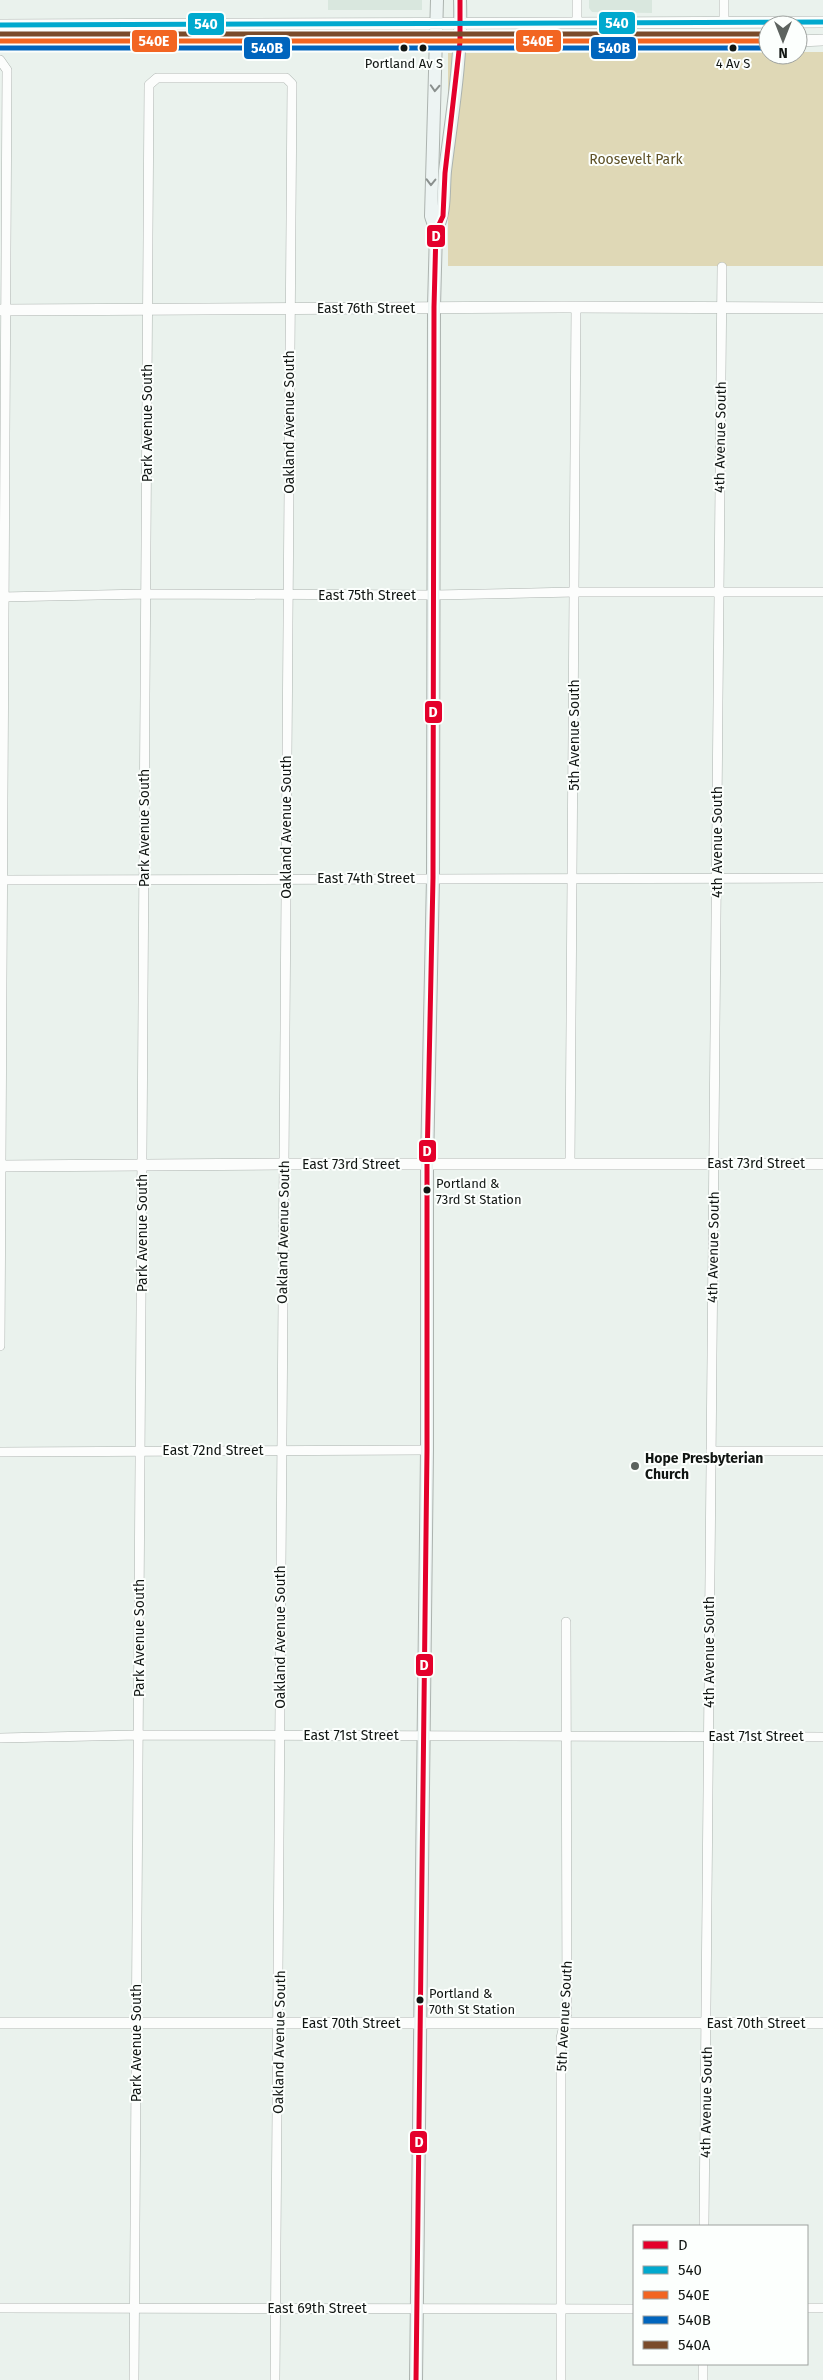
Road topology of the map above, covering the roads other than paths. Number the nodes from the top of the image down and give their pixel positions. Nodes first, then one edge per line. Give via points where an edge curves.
1 (437, 0) edge
2 (460, 0) edge
3 (577, 0) edge
4 (724, 0) edge
5 (577, 22) junction
6 (724, 22) junction
7 (823, 22) edge
8 (436, 23) junction
9 (460, 23) junction
10 (0, 25) edge
11 (823, 40) edge
12 (0, 41) edge
13 (758, 41) edge
14 (808, 41) edge
15 (436, 42) junction
16 (460, 42) junction
17 (0, 60) edge
18 (149, 85) joint
19 (436, 231) junction
20 (722, 267) dead end
21 (576, 307) junction
22 (290, 308) junction
23 (434, 308) junction
24 (722, 308) junction
25 (823, 308) edge
26 (3, 310) edge
27 (148, 310) junction
28 (575, 592) junction
29 (718, 592) junction
30 (823, 592) edge
31 (146, 594) junction
32 (288, 594) junction
33 (435, 595) junction
34 (2, 597) edge
35 (144, 878) junction
36 (286, 878) junction
37 (433, 878) junction
38 (573, 878) junction
39 (717, 878) junction
40 (823, 878) edge
41 (2, 880) edge
42 (570, 1163) junction
43 (714, 1163) junction
44 (142, 1164) junction
45 (284, 1164) junction
46 (427, 1164) junction
47 (823, 1164) edge
48 (0, 1166) edge
49 (0, 1346) edge
50 (140, 1450) junction
51 (281, 1450) junction
52 (427, 1450) junction
53 (711, 1451) junction
54 (823, 1451) edge
55 (0, 1452) edge
56 (566, 1622) dead end
57 (138, 1736) junction
58 (280, 1736) junction
59 (423, 1736) junction
60 (566, 1736) junction
61 (709, 1736) junction
62 (823, 1737) edge
63 (0, 1738) edge
64 (0, 2023) edge
65 (136, 2023) junction
66 (279, 2023) junction
67 (420, 2023) junction
68 (565, 2023) junction
69 (707, 2023) junction
70 (823, 2023) edge
71 (704, 2225) edge
72 (0, 2308) edge
73 (134, 2308) junction
74 (276, 2308) junction
75 (416, 2308) junction
76 (808, 2308) edge
77 (823, 2308) edge
78 (633, 2309) edge
79 (562, 2310) junction
80 (703, 2365) edge
81 (134, 2380) edge
82 (275, 2380) edge
83 (416, 2380) edge
84 (561, 2380) edge
85 (703, 2380) edge

1 - 8 main road
2 - 9 main road
3 - 5 street
4 - 6 street
5 - 6 street
5 - 9 street
6 - 7 street
8 - 9 street
8 - 10 street
8 - 15 main road
9 - 16 main road
11 - 14 street
12 - 15 street
13 - 16 street
15 - 16 street
15 -> 19 main road via 431,216
16 - 19 main road via 443,216
17 - 26 street via 7,70
18 - 22 street, Oakland Avenue South via 157,78 286,78 292,84
18 - 27 street, Park Avenue South
19 - 23 main road
20 - 24 street, 4th Avenue South
21 - 23 street, East 76th Street
21 - 24 street, East 76th Street
21 - 28 street, 5th Avenue South
22 - 23 street, East 76th Street
22 - 27 street, East 76th Street
22 - 32 street, Oakland Avenue South
23 - 33 main road
24 - 25 street, East 76th Street
24 - 29 street, 4th Avenue South
26 - 27 street, East 76th Street
26 - 34 street
27 - 31 street, Park Avenue South
28 - 29 street, East 75th Street
28 - 33 street, East 75th Street
28 - 38 street, 5th Avenue South
29 - 30 street, East 75th Street
29 - 39 street, 4th Avenue South
31 - 32 street, East 75th Street
31 - 34 street, East 75th Street
31 - 35 street, Park Avenue South
32 - 33 street, East 75th Street
32 - 36 street, Oakland Avenue South
33 - 37 main road
34 - 41 street
35 - 36 street, East 74th Street
35 - 41 street, East 74th Street
35 - 44 street, Park Avenue South
36 - 37 street, East 74th Street
36 - 45 street, Oakland Avenue South
37 - 38 street, East 74th Street
37 - 46 main road
38 - 39 street, East 74th Street
38 - 42 street, 5th Avenue South
39 - 40 street, East 74th Street
39 - 43 street, 4th Avenue South
41 - 48 street
42 - 43 street, East 73rd Street
42 - 46 street, East 73rd Street
43 - 47 street, East 73rd Street
43 - 53 street, 4th Avenue South
44 - 45 street, East 73rd Street
44 - 48 street, East 73rd Street
44 - 50 street, Park Avenue South
45 - 46 street, East 73rd Street
45 - 51 street, Oakland Avenue South
46 - 52 main road
48 - 49 street
50 - 51 street, East 72nd Street
50 - 55 street, East 72nd Street
50 - 57 street, Park Avenue South
51 - 52 street, East 72nd Street
51 - 58 street, Oakland Avenue South
52 - 59 main road
53 - 54 street
53 - 61 street, 4th Avenue South
56 - 60 street, 5th Avenue South
57 - 58 street, East 71st Street
57 - 63 street, East 71st Street
57 - 65 street, Park Avenue South
58 - 59 street, East 71st Street
58 - 66 street, Oakland Avenue South
59 - 60 street, East 71st Street
59 - 67 main road
60 - 61 street, East 71st Street
60 - 68 street, 5th Avenue South
61 - 62 street, East 71st Street
61 - 69 street, 4th Avenue South
64 - 65 street, East 70th Street
65 - 66 street, East 70th Street
65 - 73 street, Park Avenue South
66 - 67 street, East 70th Street
66 - 74 street, Oakland Avenue South
67 - 68 street, East 70th Street
67 - 75 main road
68 - 69 street, East 70th Street
68 - 79 street, 5th Avenue South via 561,2038
69 - 70 street, East 70th Street
69 - 71 street, 4th Avenue South
72 - 73 street, East 69th Street
73 - 74 street, East 69th Street
73 - 81 street, Park Avenue South
74 - 75 street, East 69th Street
74 - 82 street, Oakland Avenue South
75 - 79 street, East 69th Street
75 - 83 main road
76 - 77 street
78 - 79 street, East 69th Street
79 - 84 street, 5th Avenue South
80 - 85 street

